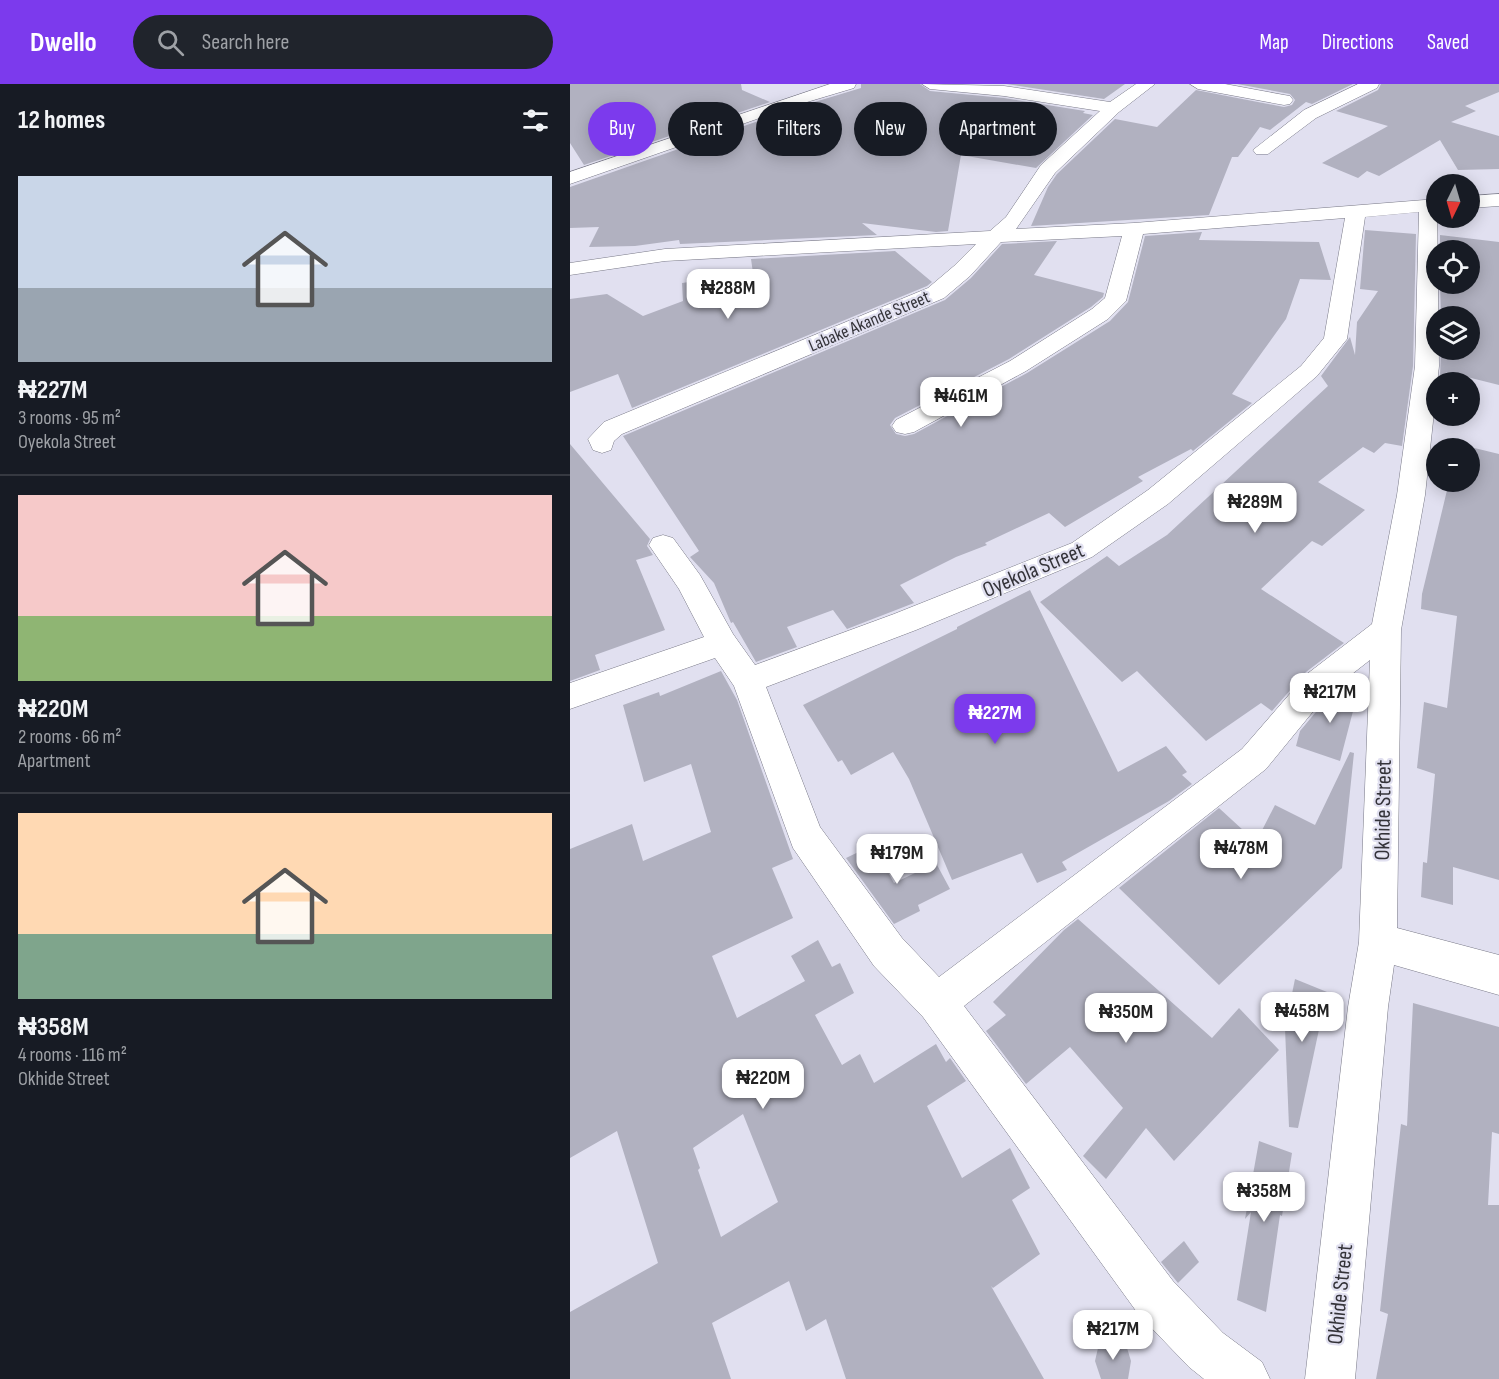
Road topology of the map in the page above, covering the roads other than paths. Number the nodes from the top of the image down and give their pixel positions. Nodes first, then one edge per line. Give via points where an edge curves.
1 (848, 84) edge
2 (930, 84) edge
3 (1147, 84) edge
4 (1198, 84) edge
5 (1371, 84) edge
6 (1284, 100) dead end
7 (1113, 108) junction
8 (1262, 150) dead end
9 (571, 175) edge
10 (1499, 200) edge
11 (1480, 201) edge
12 (1426, 206) edge
13 (1356, 212) junction
14 (1432, 228) edge
15 (1134, 229) junction
16 (995, 237) junction
17 (570, 269) edge
18 (905, 426) dead end
19 (602, 444) dead end
20 (663, 545) dead end
21 (1386, 630) junction
22 (722, 643) junction
23 (748, 681) junction
24 (570, 696) edge
25 (1378, 942) junction
26 (1499, 975) edge
27 (937, 1003) junction
28 (1245, 1379) edge
29 (1330, 1379) edge

1 - 9 street
2 - 7 street
3 - 7 street, Labake Akande Street
4 - 6 street
5 - 8 street via 1310,114
7 - 16 street, Labake Akande Street via 1048,169 1013,222
10 - 11 street
12 - 13 street
13 - 15 street
13 - 23 street, Oyekola Street via 1335,339 1309,371 1158,497 1082,550
14 - 21 street, Okhide Street via 1427,366 1411,495
15 - 16 street
15 - 18 street via 1115,301 1100,314 1018,366
16 - 17 street via 664,255
16 - 19 street, Labake Akande Street via 936,292 613,428 601,439
20 - 22 street via 690,583
21 - 25 street, Okhide Street
21 - 27 street via 1318,683 1254,759
22 - 23 street
22 - 24 street
23 - 27 street via 806,836 888,952
25 - 26 street
25 - 29 street, Okhide Street
27 - 28 street via 1156,1298 1206,1350

